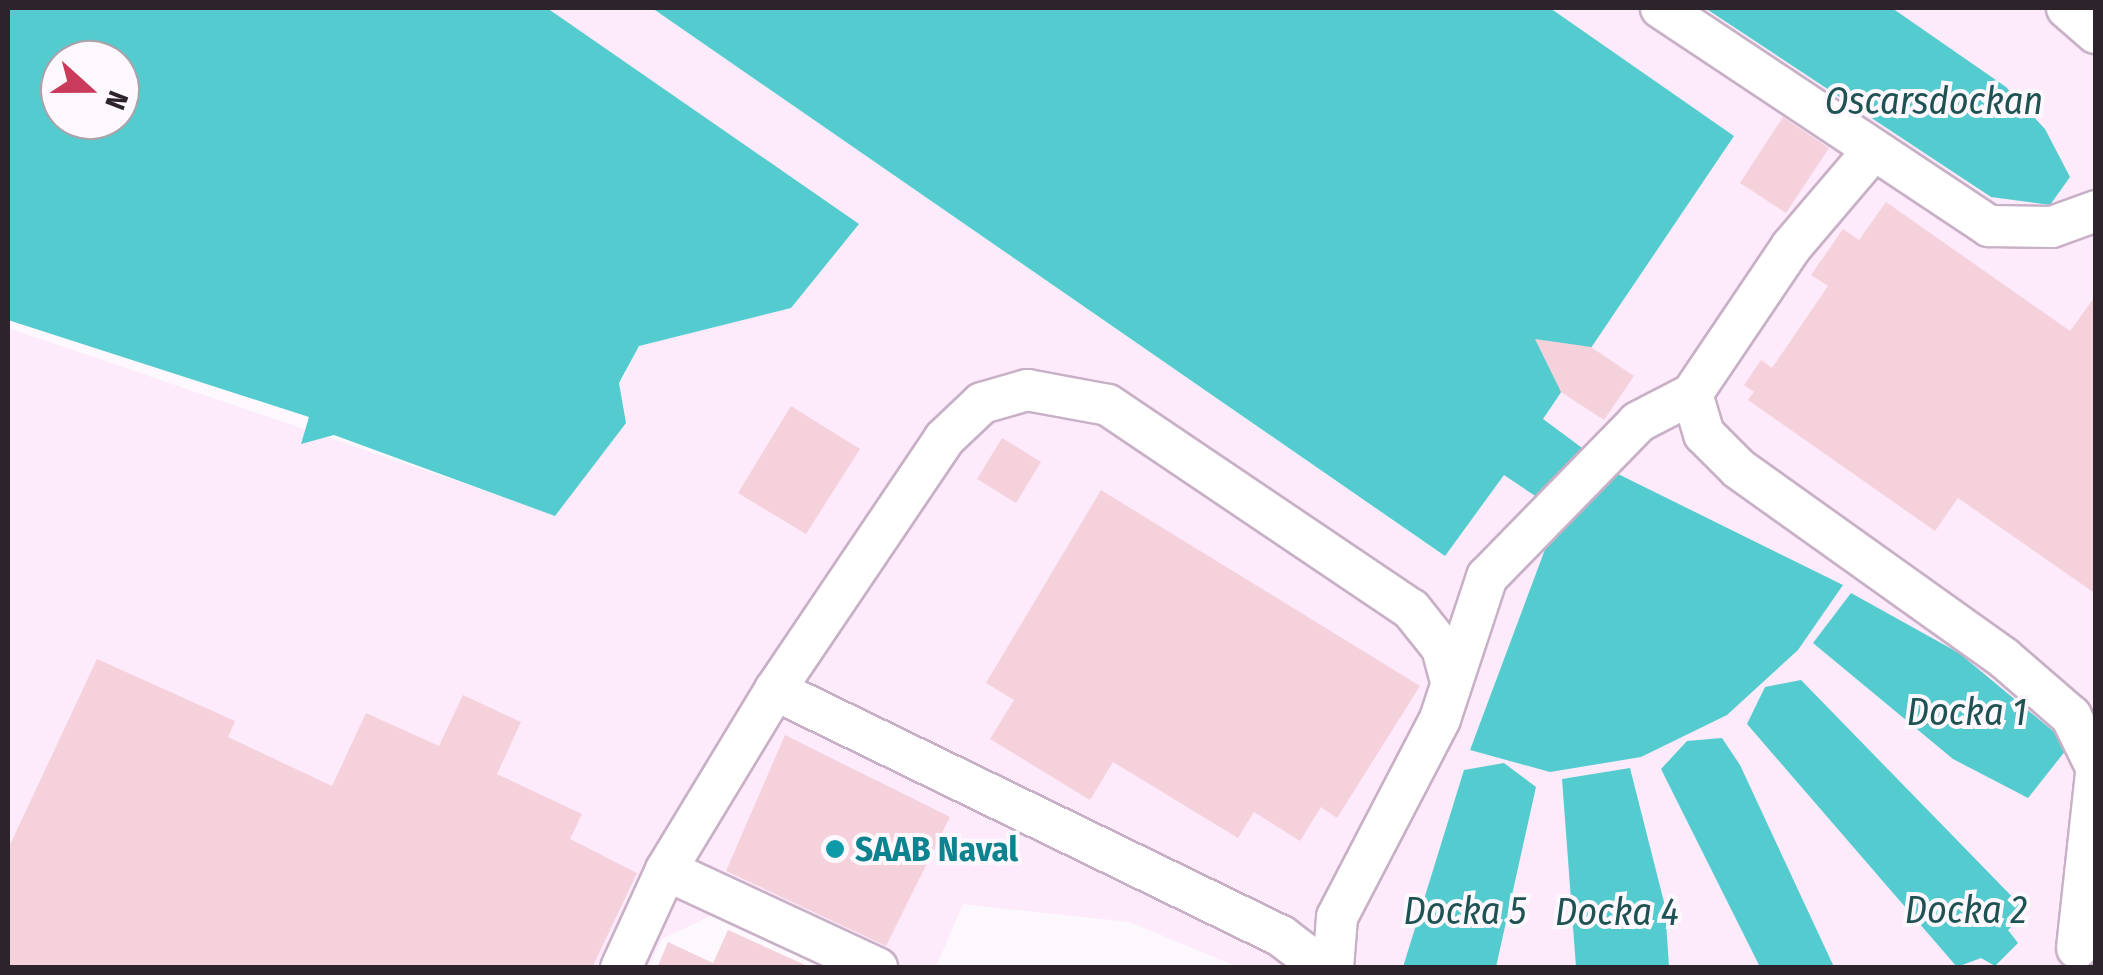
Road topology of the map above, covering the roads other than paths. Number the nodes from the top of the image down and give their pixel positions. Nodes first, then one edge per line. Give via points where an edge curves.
1 (1661, 8) edge
2 (2067, 8) edge
3 (2096, 33) edge
4 (1871, 153) junction
5 (2096, 211) edge
6 (1692, 394) junction
7 (1450, 682) junction
8 (775, 690) junction
9 (2096, 770) edge
10 (666, 870) junction
11 (2073, 952) edge
12 (621, 968) edge
13 (877, 968) edge
14 (1323, 968) edge
15 (1333, 968) edge

1 - 4 street
2 - 3 street
4 - 5 street via 1989,226 2052,227
4 - 6 street via 1792,247
6 - 7 street via 1638,422 1514,540 1487,578
6 - 9 street via 1704,434 1739,469 2004,658 2071,716
7 - 8 street via 1442,648 1410,609 1108,405 1026,390 982,403 944,440
7 - 15 street via 1356,871 1337,918
8 - 10 street
8 - 14 street via 1281,936
9 - 11 street
10 - 12 street
10 - 13 street

